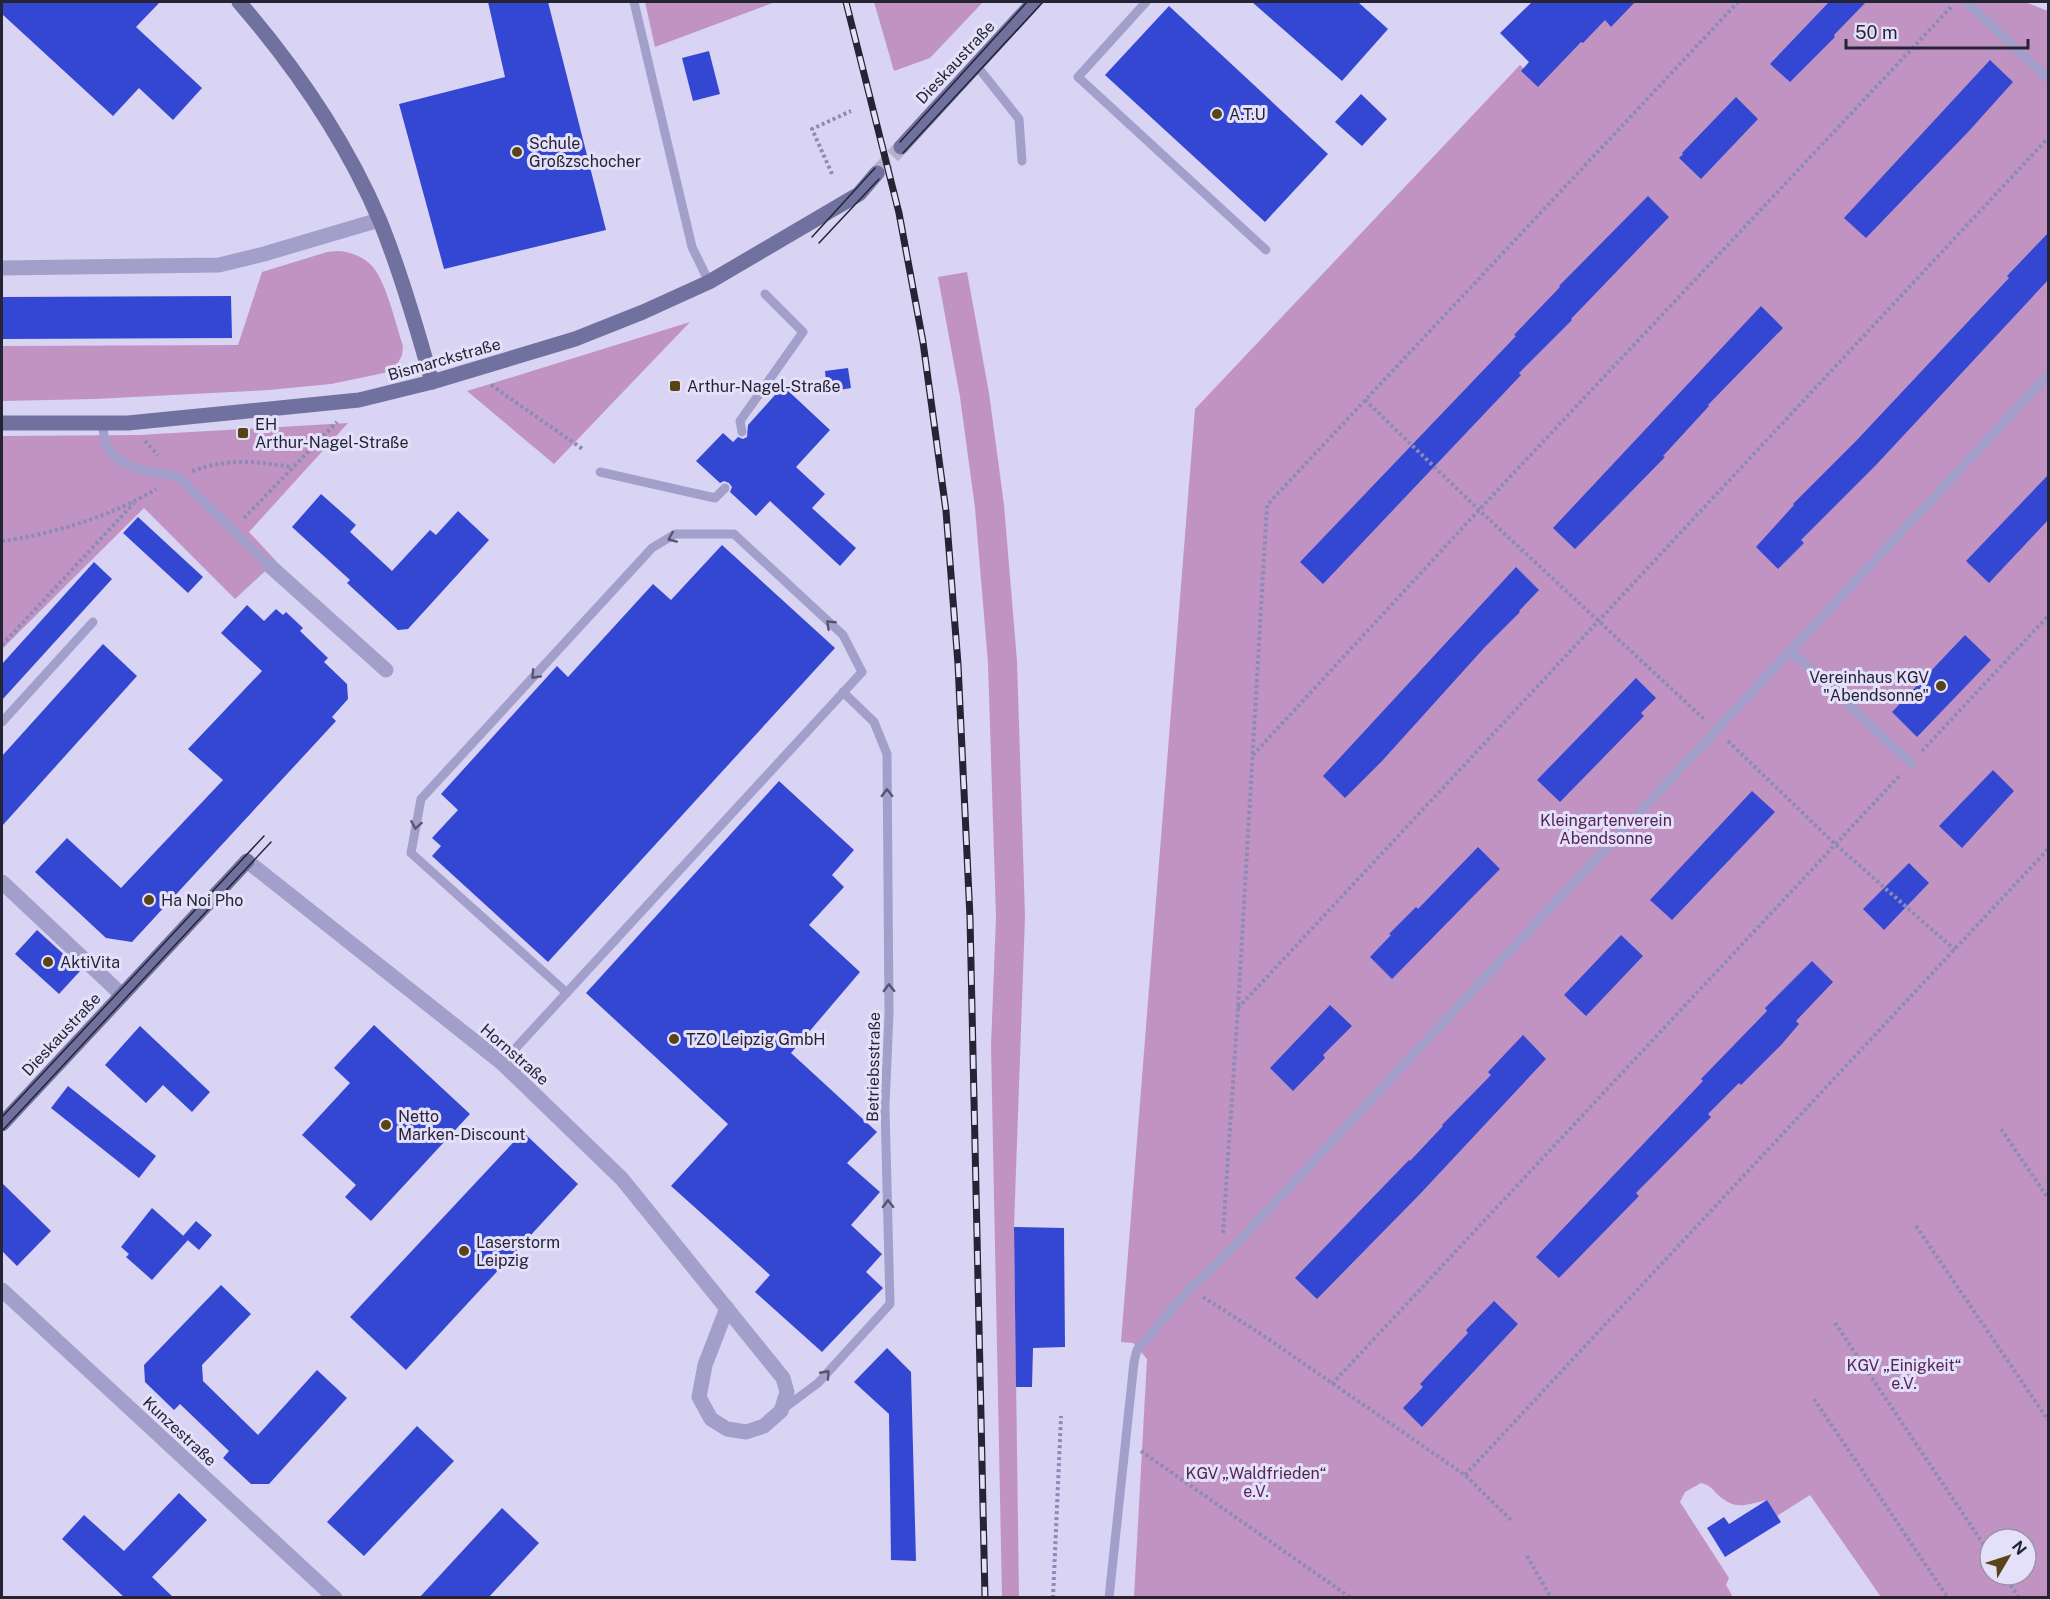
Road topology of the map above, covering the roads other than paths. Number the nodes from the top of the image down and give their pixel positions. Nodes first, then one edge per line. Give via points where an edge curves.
1 (239, 2) edge
2 (634, 2) edge
3 (1034, 2) edge
4 (1146, 2) edge
5 (1966, 2) edge
6 (976, 66) junction
7 (2049, 78) edge
8 (901, 147) tunnel mouth
9 (1022, 161) dead end
10 (877, 173) tunnel mouth
11 (379, 220) junction
12 (1266, 250) dead end
13 (2, 268) edge
14 (709, 282) junction
15 (765, 294) dead end
16 (2049, 375) edge
17 (432, 382) junction
18 (2, 423) edge
19 (102, 423) junction
20 (742, 432) dead end
21 (600, 472) dead end
22 (725, 488) dead end
23 (270, 566) joint
24 (93, 622) dead end
25 (1791, 651) junction
26 (386, 670) dead end
27 (843, 692) junction
28 (2, 722) edge
29 (1911, 763) road end
30 (247, 861) joint
31 (2, 882) edge
32 (567, 993) junction
33 (122, 995) junction
34 (502, 1063) junction
35 (2, 1124) edge
36 (2, 1290) edge
37 (727, 1308) junction
38 (781, 1411) junction
39 (335, 1598) edge
40 (1109, 1598) edge

1 - 11 street via 272,39 312,98
2 - 14 lane via 692,246
3 - 6 street, Dieskaustraße
4 - 12 lane via 1078,77
5 - 7 lane
6 - 8 street, Dieskaustraße
6 - 9 lane via 1019,119
10 - 14 street, Bismarckstraße via 859,194
11 - 13 street via 219,265
11 - 17 street via 411,307
14 - 17 street, Bismarckstraße via 575,339
15 - 20 lane via 803,332 740,421
16 - 25 lane
17 - 19 street, Bismarckstraße via 359,400
18 - 19 street, Bismarckstraße
19 - 23 lane via 106,446 115,456 142,470 177,476
21 - 22 lane via 715,498
23 - 26 street
24 - 28 lane
25 - 29 lane
25 - 40 lane via 1224,1257 1190,1288 1137,1350
27 - 32 lane
27 -> 32 lane via 862,672 843,635 734,534 675,534 652,548 436,781 421,799 411,853
38 -> 27 lane, Betriebsstraße via 818,1383 890,1304 885,1107 889,1013 887,754 874,722
30 - 33 street, Dieskaustraße
30 - 34 street, Hornstraße
31 - 33 street, Dieskaustraße
32 - 34 lane
33 - 35 street, Dieskaustraße
34 - 37 street, Hornstraße via 622,1179
36 - 39 street, Kunzestraße
37 - 38 street, Hornstraße via 783,1378 787,1392
37 - 38 street via 705,1365 699,1397 711,1419 727,1429 746,1432 765,1426

